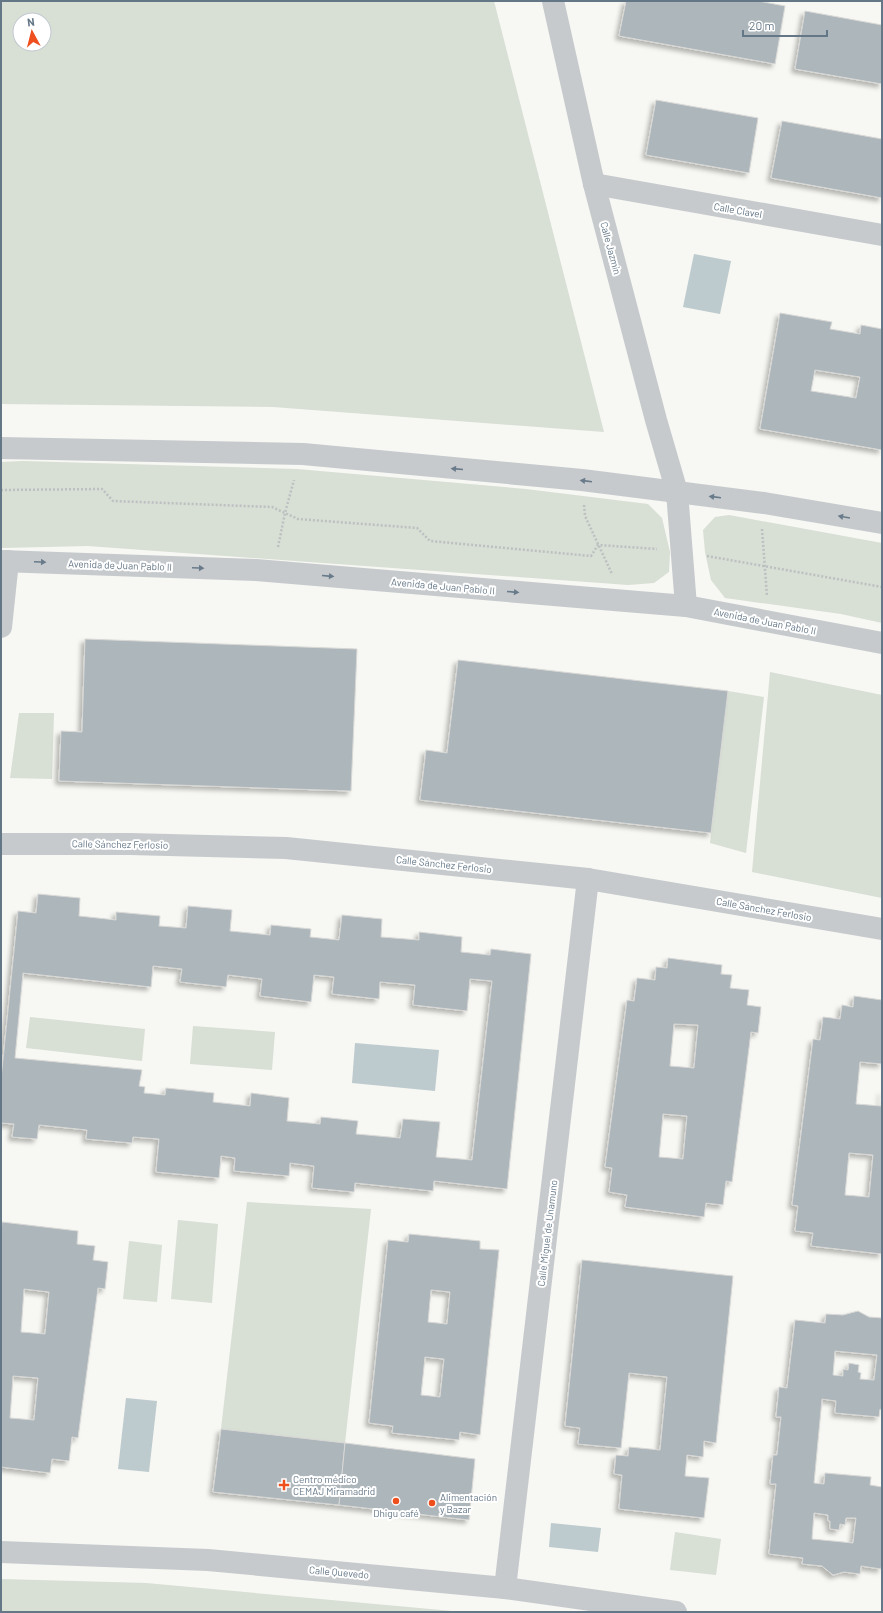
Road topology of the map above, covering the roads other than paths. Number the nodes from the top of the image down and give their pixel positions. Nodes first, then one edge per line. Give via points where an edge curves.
1 (553, 1) edge
2 (594, 184) junction
3 (882, 234) edge
4 (1, 448) edge
5 (677, 492) junction
6 (882, 523) edge
7 (5, 561) edge
8 (686, 606) junction
9 (1, 627) edge
10 (882, 644) edge
11 (1, 844) edge
12 (588, 879) junction
13 (882, 929) edge
14 (1, 1552) edge
15 (505, 1588) junction
16 (676, 1612) edge

1 - 2 street, Calle Jazmín
2 - 3 street, Calle Clavel
2 - 5 street, Calle Jazmín
5 -> 4 street via 582,480 303,454
6 -> 5 street via 764,503
5 - 8 street, Calle Jazmín
7 -> 8 street, Avenida de Juan Pablo II via 256,570
7 - 9 street
8 - 10 street, Avenida de Juan Pablo II
11 - 12 street, Calle Sánchez Ferlosio via 286,848
12 - 13 street, Calle Sánchez Ferlosio
12 - 15 street, Calle Miguel de Unamuno
14 - 15 street, Calle Quevedo via 208,1560
15 - 16 street, Calle Quevedo

